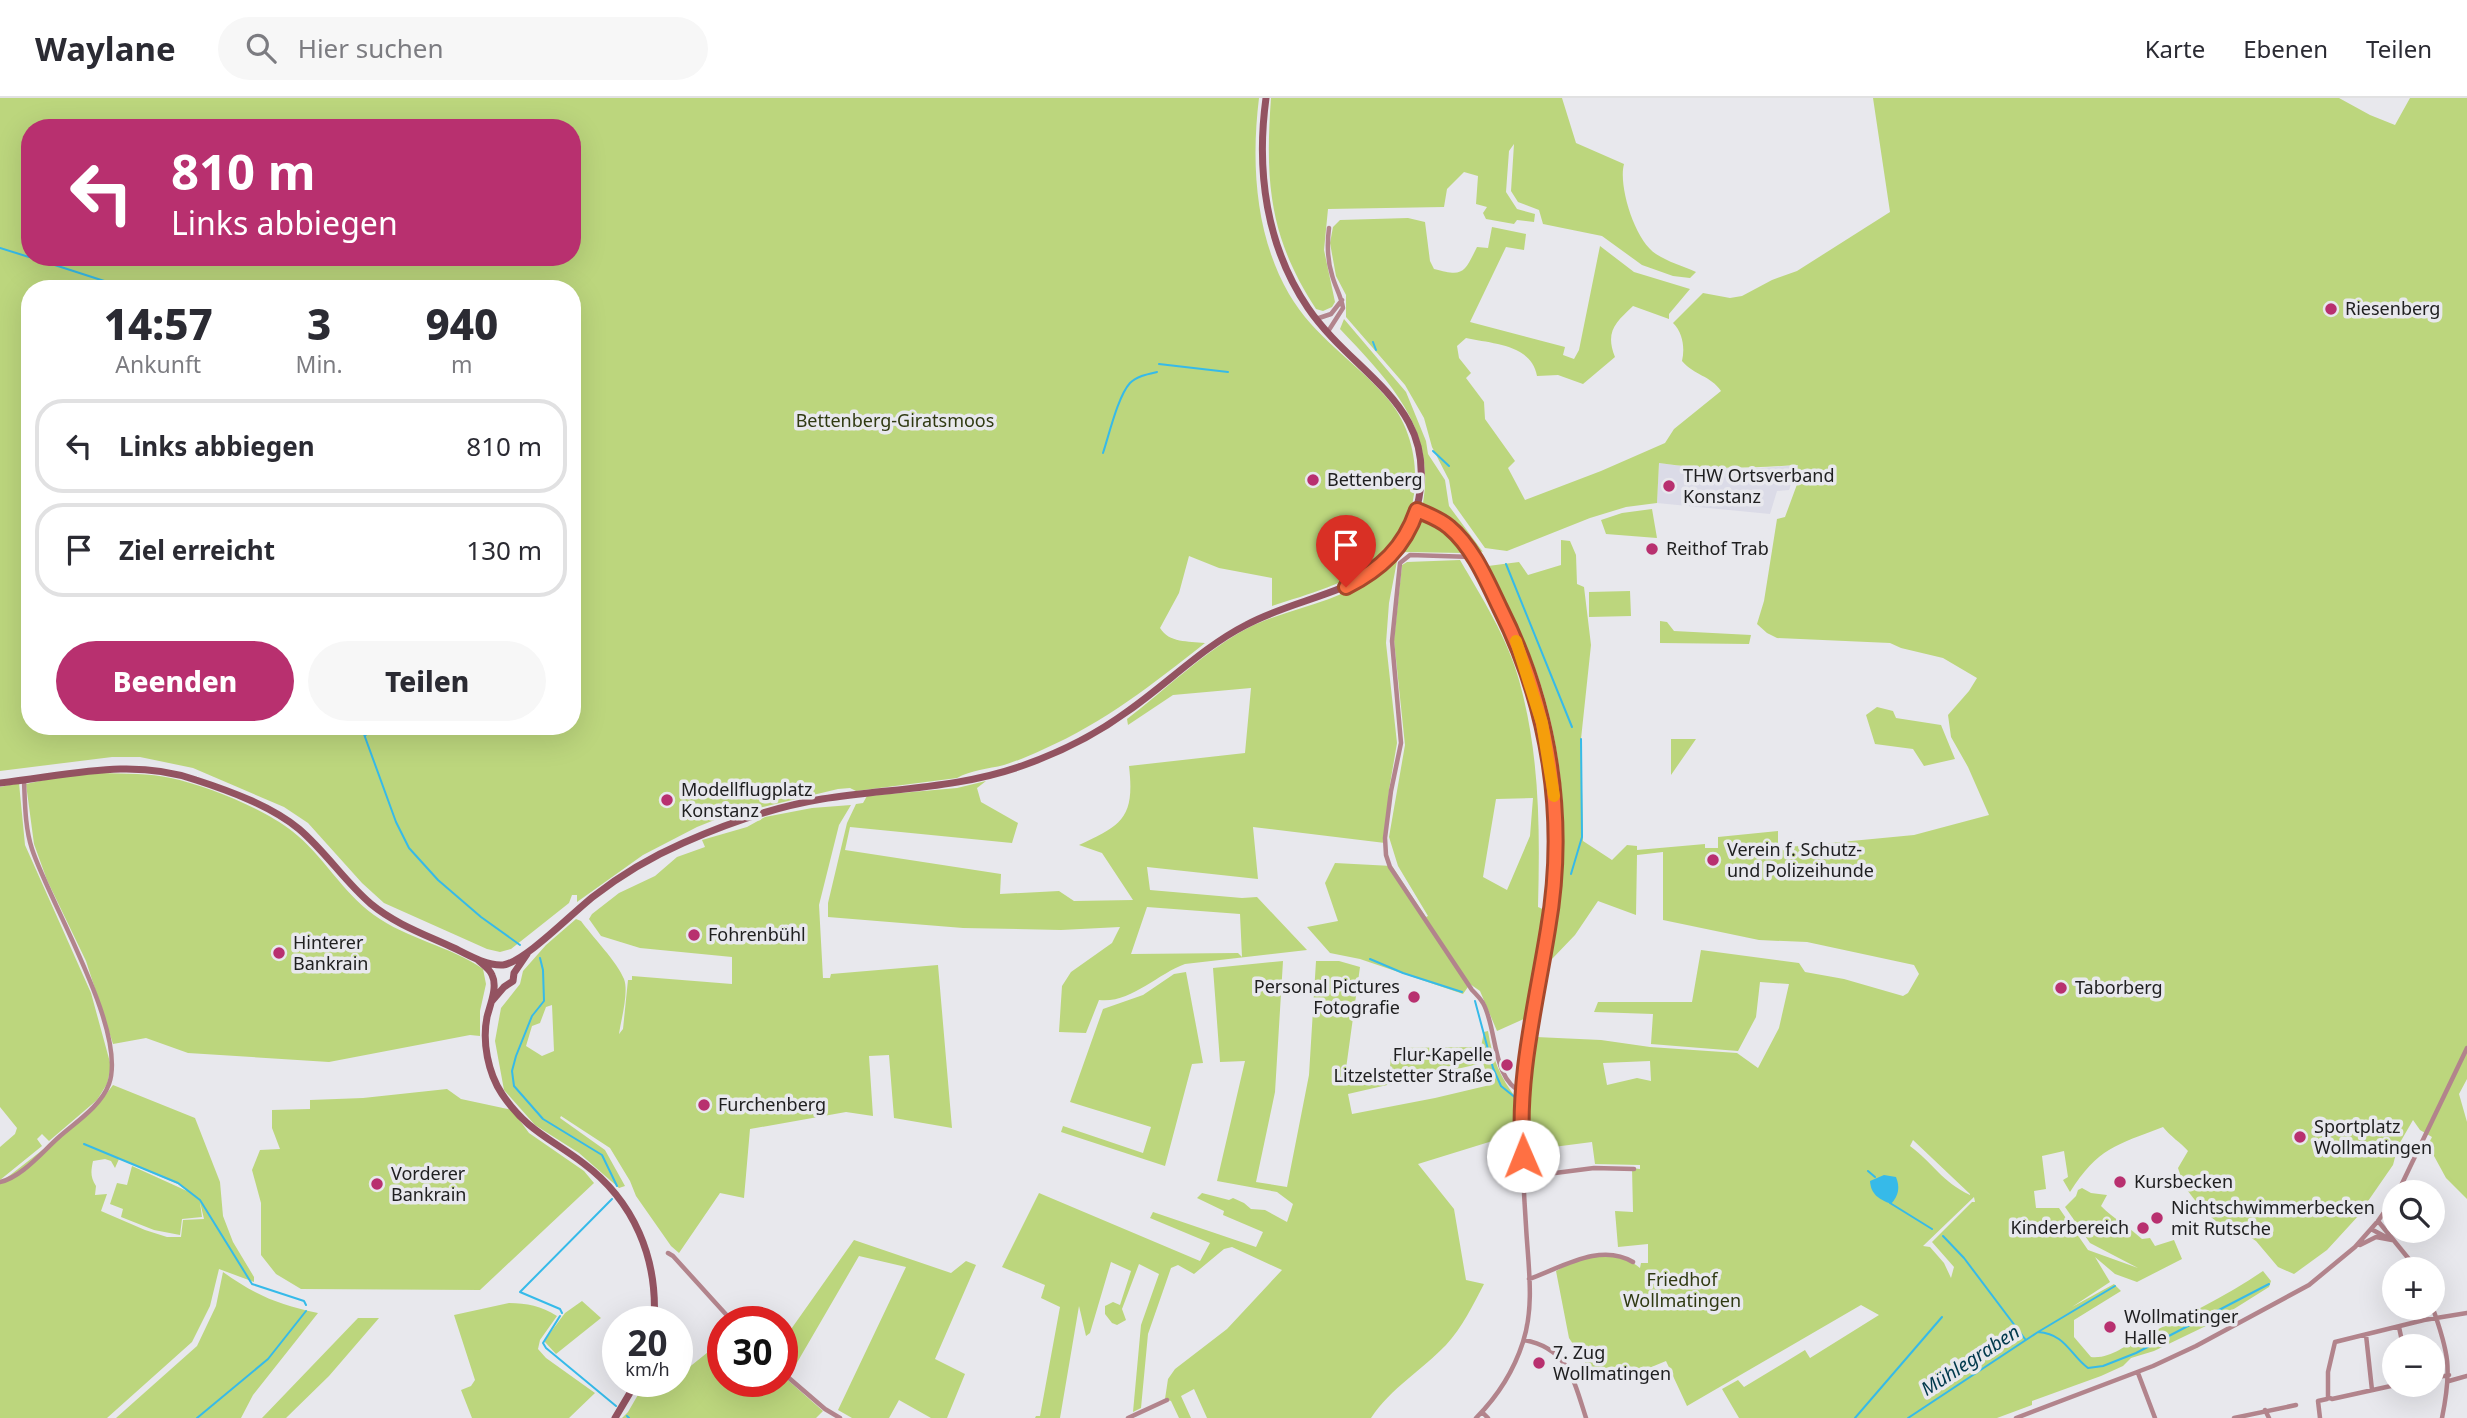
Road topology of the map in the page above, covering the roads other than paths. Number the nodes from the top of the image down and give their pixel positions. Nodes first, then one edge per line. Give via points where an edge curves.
1 (1266, 98) edge
2 (1329, 228) dead end
3 (1342, 300) junction
4 (1316, 319) junction
5 (1327, 333) junction
6 (1417, 510) junction
7 (1473, 557) junction
8 (24, 780) junction
9 (0, 783) edge
10 (530, 951) junction
11 (477, 959) junction
12 (502, 965) junction
13 (514, 973) junction
14 (493, 978) junction
15 (504, 987) junction
16 (492, 1001) junction
17 (2467, 1048) edge
18 (1523, 1093) junction
19 (1634, 1168) dead end
20 (1524, 1177) junction
21 (2404, 1180) edge
22 (0, 1182) edge
23 (2382, 1215) edge
24 (2378, 1221) junction
25 (2382, 1226) edge
26 (2371, 1229) junction
27 (2382, 1235) edge
28 (2382, 1238) edge
29 (2396, 1243) edge
30 (2355, 1247) junction
31 (668, 1253) dead end
32 (2407, 1257) edge
33 (1633, 1262) dead end
34 (1529, 1279) junction
35 (656, 1306) edge
36 (718, 1306) edge
37 (2467, 1313) edge
38 (2445, 1317) edge
39 (2432, 1320) edge
40 (2437, 1320) edge
41 (2399, 1327) junction
42 (2400, 1334) edge
43 (2365, 1335) junction
44 (1524, 1340) junction
45 (2138, 1373) junction
46 (2467, 1376) edge
47 (2445, 1378) edge
48 (2449, 1378) junction
49 (798, 1386) edge
50 (2382, 1388) edge
51 (2372, 1390) junction
52 (627, 1397) edge
53 (2328, 1398) junction
54 (1167, 1400) dead end
55 (2296, 1405) dead end
56 (2265, 1410) junction
57 (1482, 1412) junction
58 (615, 1418) edge
59 (840, 1418) edge
60 (1128, 1418) edge
61 (1476, 1418) edge
62 (1488, 1418) edge
63 (1586, 1418) edge
64 (2016, 1418) edge
65 (2155, 1418) edge
66 (2234, 1418) edge
67 (2269, 1418) edge
68 (2320, 1418) edge
69 (2442, 1418) edge

1 - 4 main road via 1263,177 1273,236 1294,286
2 - 3 street via 1326,248
3 - 4 street via 1331,314
3 - 5 street via 1343,308
4 - 5 main road
5 - 6 main road via 1385,388 1409,423 1419,450
6 - 7 street via 1448,526
6 - 10 main road via 1405,537 1383,565 1328,595 1247,624 1078,742 987,777 800,803 715,829 617,880
7 - 18 street via 1525,666 1544,732 1554,799 1553,899
7 - 18 street via 1410,555 1400,563 1392,641 1401,743 1391,791 1386,855 1482,1001 1503,1071
8 - 9 main road
8 - 11 main road via 137,768 216,787 266,808 297,828 374,907
8 - 22 street via 31,845 94,992 113,1067 110,1082 96,1104 18,1173
10 - 12 main road
10 - 13 main road
11 - 12 main road
11 - 14 main road
12 - 13 main road
12 - 14 main road
13 - 15 main road via 513,981
14 - 15 main road
14 - 16 main road
15 - 16 main road
16 - 35 main road via 487,1020 488,1058 500,1092 534,1132 583,1163 619,1196 649,1255
17 - 21 street
18 - 20 street
19 - 20 street via 1594,1167
20 - 34 street
23 - 24 street
24 - 25 street
24 - 26 street
26 - 27 street
26 - 30 street
28 - 30 street
29 - 32 street
30 - 45 street via 2309,1285
31 - 36 street
33 - 34 street via 1619,1256 1585,1258
34 - 44 street
37 - 38 street
39 - 41 street
40 - 48 street
41 - 42 street
41 - 43 street
43 - 51 street
43 - 53 street via 2335,1342
44 - 57 street via 1508,1376
44 - 63 street via 1546,1347 1567,1366
45 - 64 street
45 - 65 street
46 - 48 street
47 - 48 street
48 - 69 street
49 - 59 street
50 - 51 street
51 - 53 street
52 - 58 main road
53 - 68 street via 2318,1401
54 - 60 street
55 - 56 street
56 - 66 street
56 - 67 street
57 - 61 street
57 - 62 street

